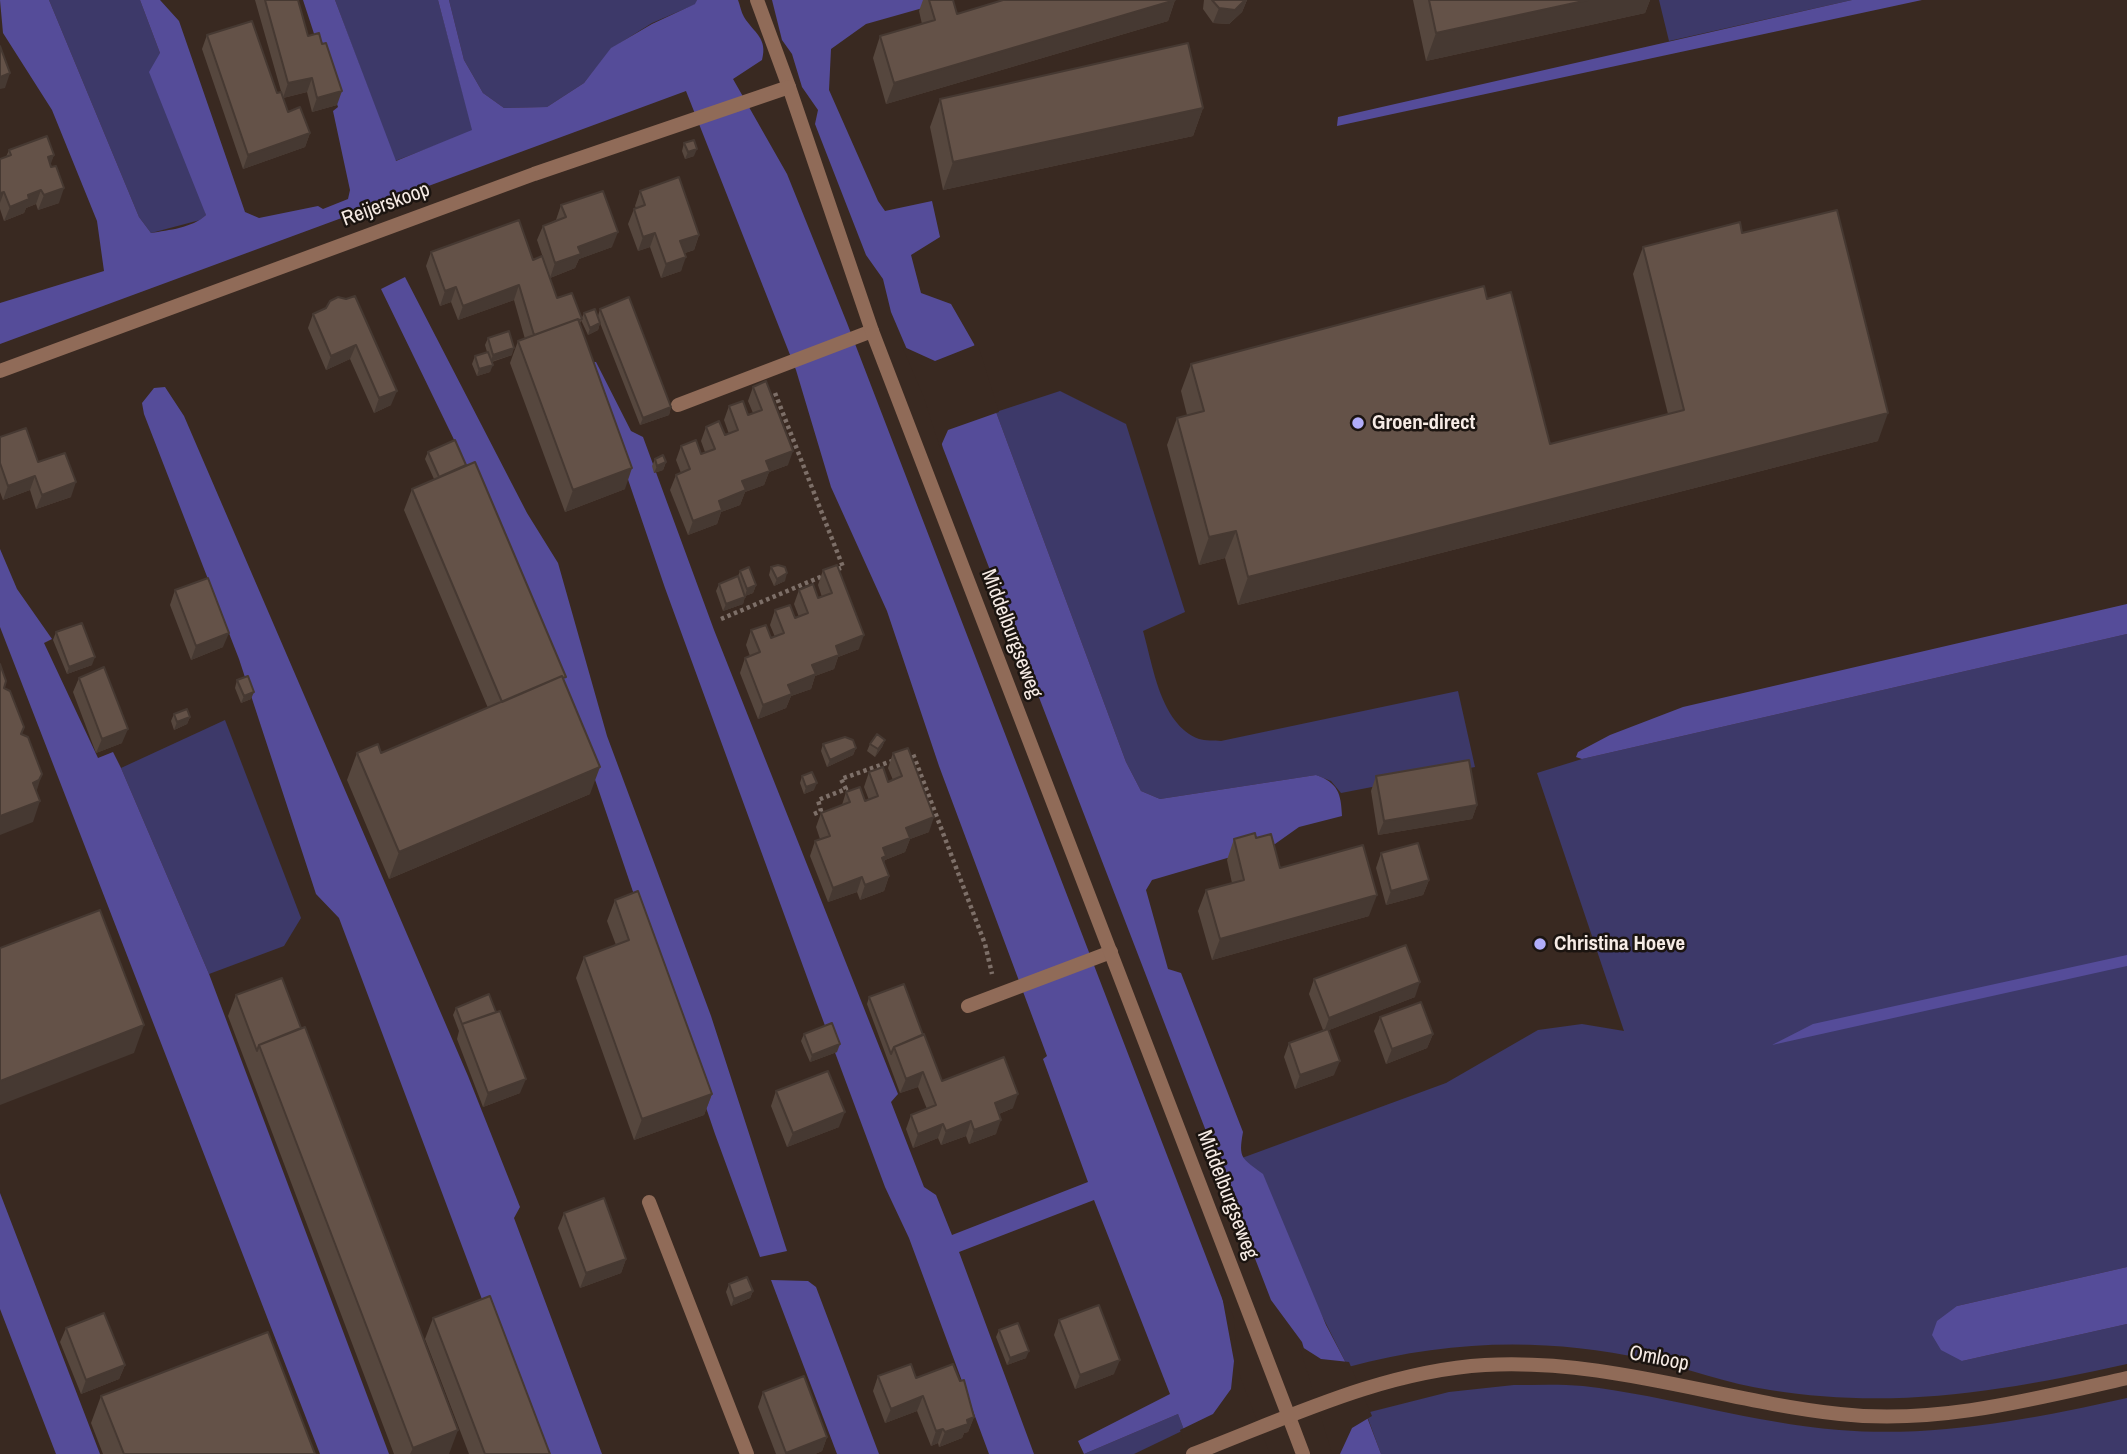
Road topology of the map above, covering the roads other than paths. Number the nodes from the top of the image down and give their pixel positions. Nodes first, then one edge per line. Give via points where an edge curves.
1 (757, 0) edge
2 (789, 87) junction
3 (872, 331) junction
4 (0, 371) edge
5 (678, 405) dead end
6 (1111, 952) junction
7 (968, 1006) dead end
8 (649, 1202) dead end
9 (2127, 1378) edge
10 (1289, 1417) junction
11 (747, 1454) edge
12 (1193, 1454) edge
13 (1303, 1454) edge

1 - 2 street, Middelburgseweg
2 - 3 street, Middelburgseweg
2 - 4 street, Reijerskoop via 685,120
3 - 5 street
3 - 6 street, Middelburgseweg
6 - 7 street
6 - 10 street, Middelburgseweg
8 - 11 street
9 - 10 street, Omloop via 1980,1409 1888,1416 1840,1414 1607,1371 1485,1365 1380,1383
10 - 12 street, Omloop
10 - 13 street, Middelburgseweg

